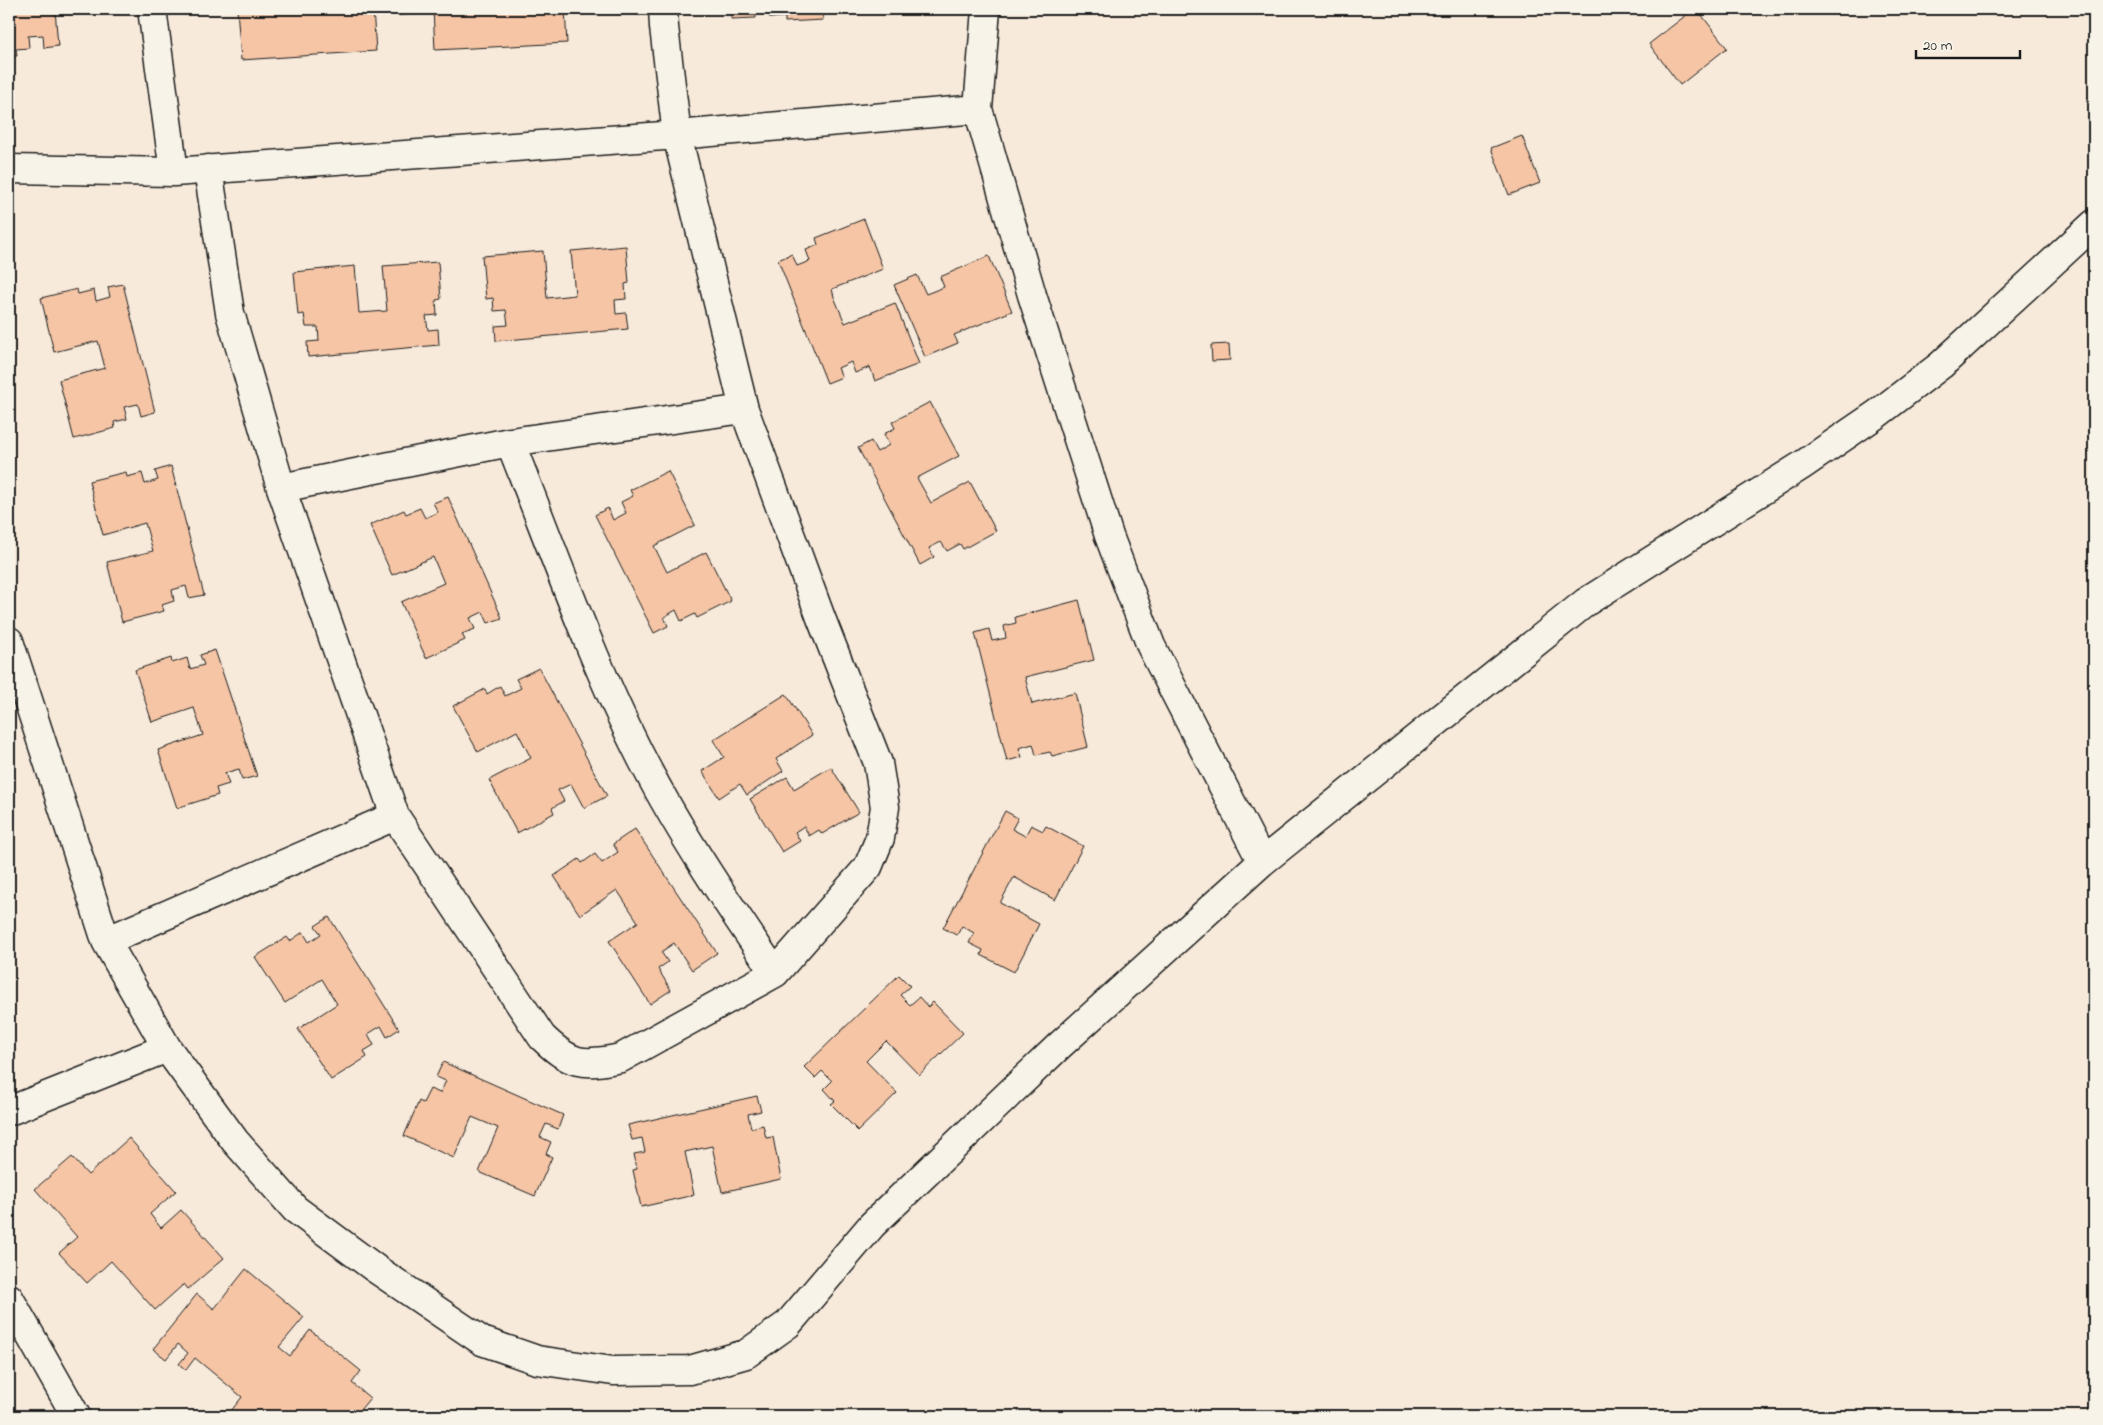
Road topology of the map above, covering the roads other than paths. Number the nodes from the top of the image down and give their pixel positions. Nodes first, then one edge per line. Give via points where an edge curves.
1 (152, 9) edge
2 (663, 9) edge
3 (986, 9) edge
4 (978, 109) junction
5 (677, 135) junction
6 (9, 169) edge
7 (208, 169) junction
8 (174, 172) junction
9 (2094, 224) edge
10 (744, 409) junction
11 (510, 442) junction
12 (281, 488) junction
13 (9, 642) edge
14 (395, 816) junction
15 (1262, 862) junction
16 (106, 941) junction
17 (775, 974) junction
18 (167, 1048) junction
19 (9, 1110) edge
20 (13, 1315) edge
21 (76, 1416) edge

1 - 8 street
2 - 5 street
3 - 4 street
4 - 5 street
4 - 15 street via 1032,295 1108,536 1151,646
5 - 7 street
5 - 10 street
6 - 8 street
7 - 8 street
7 - 12 street via 230,313
9 - 15 street via 1941,366 1824,450 1586,602
10 - 11 street
10 - 17 street via 878,763 884,807 880,838 868,866
11 - 12 street
11 - 17 street via 598,663 642,760 691,848
12 - 14 street
13 - 16 street
14 - 16 street
14 - 17 street via 542,1038 559,1054 578,1062 621,1058
15 - 18 street via 1059,1046 872,1225 788,1324 746,1354 690,1370 604,1370 537,1360 482,1342 295,1208 235,1141
16 - 18 street
18 - 19 street
20 - 21 street

